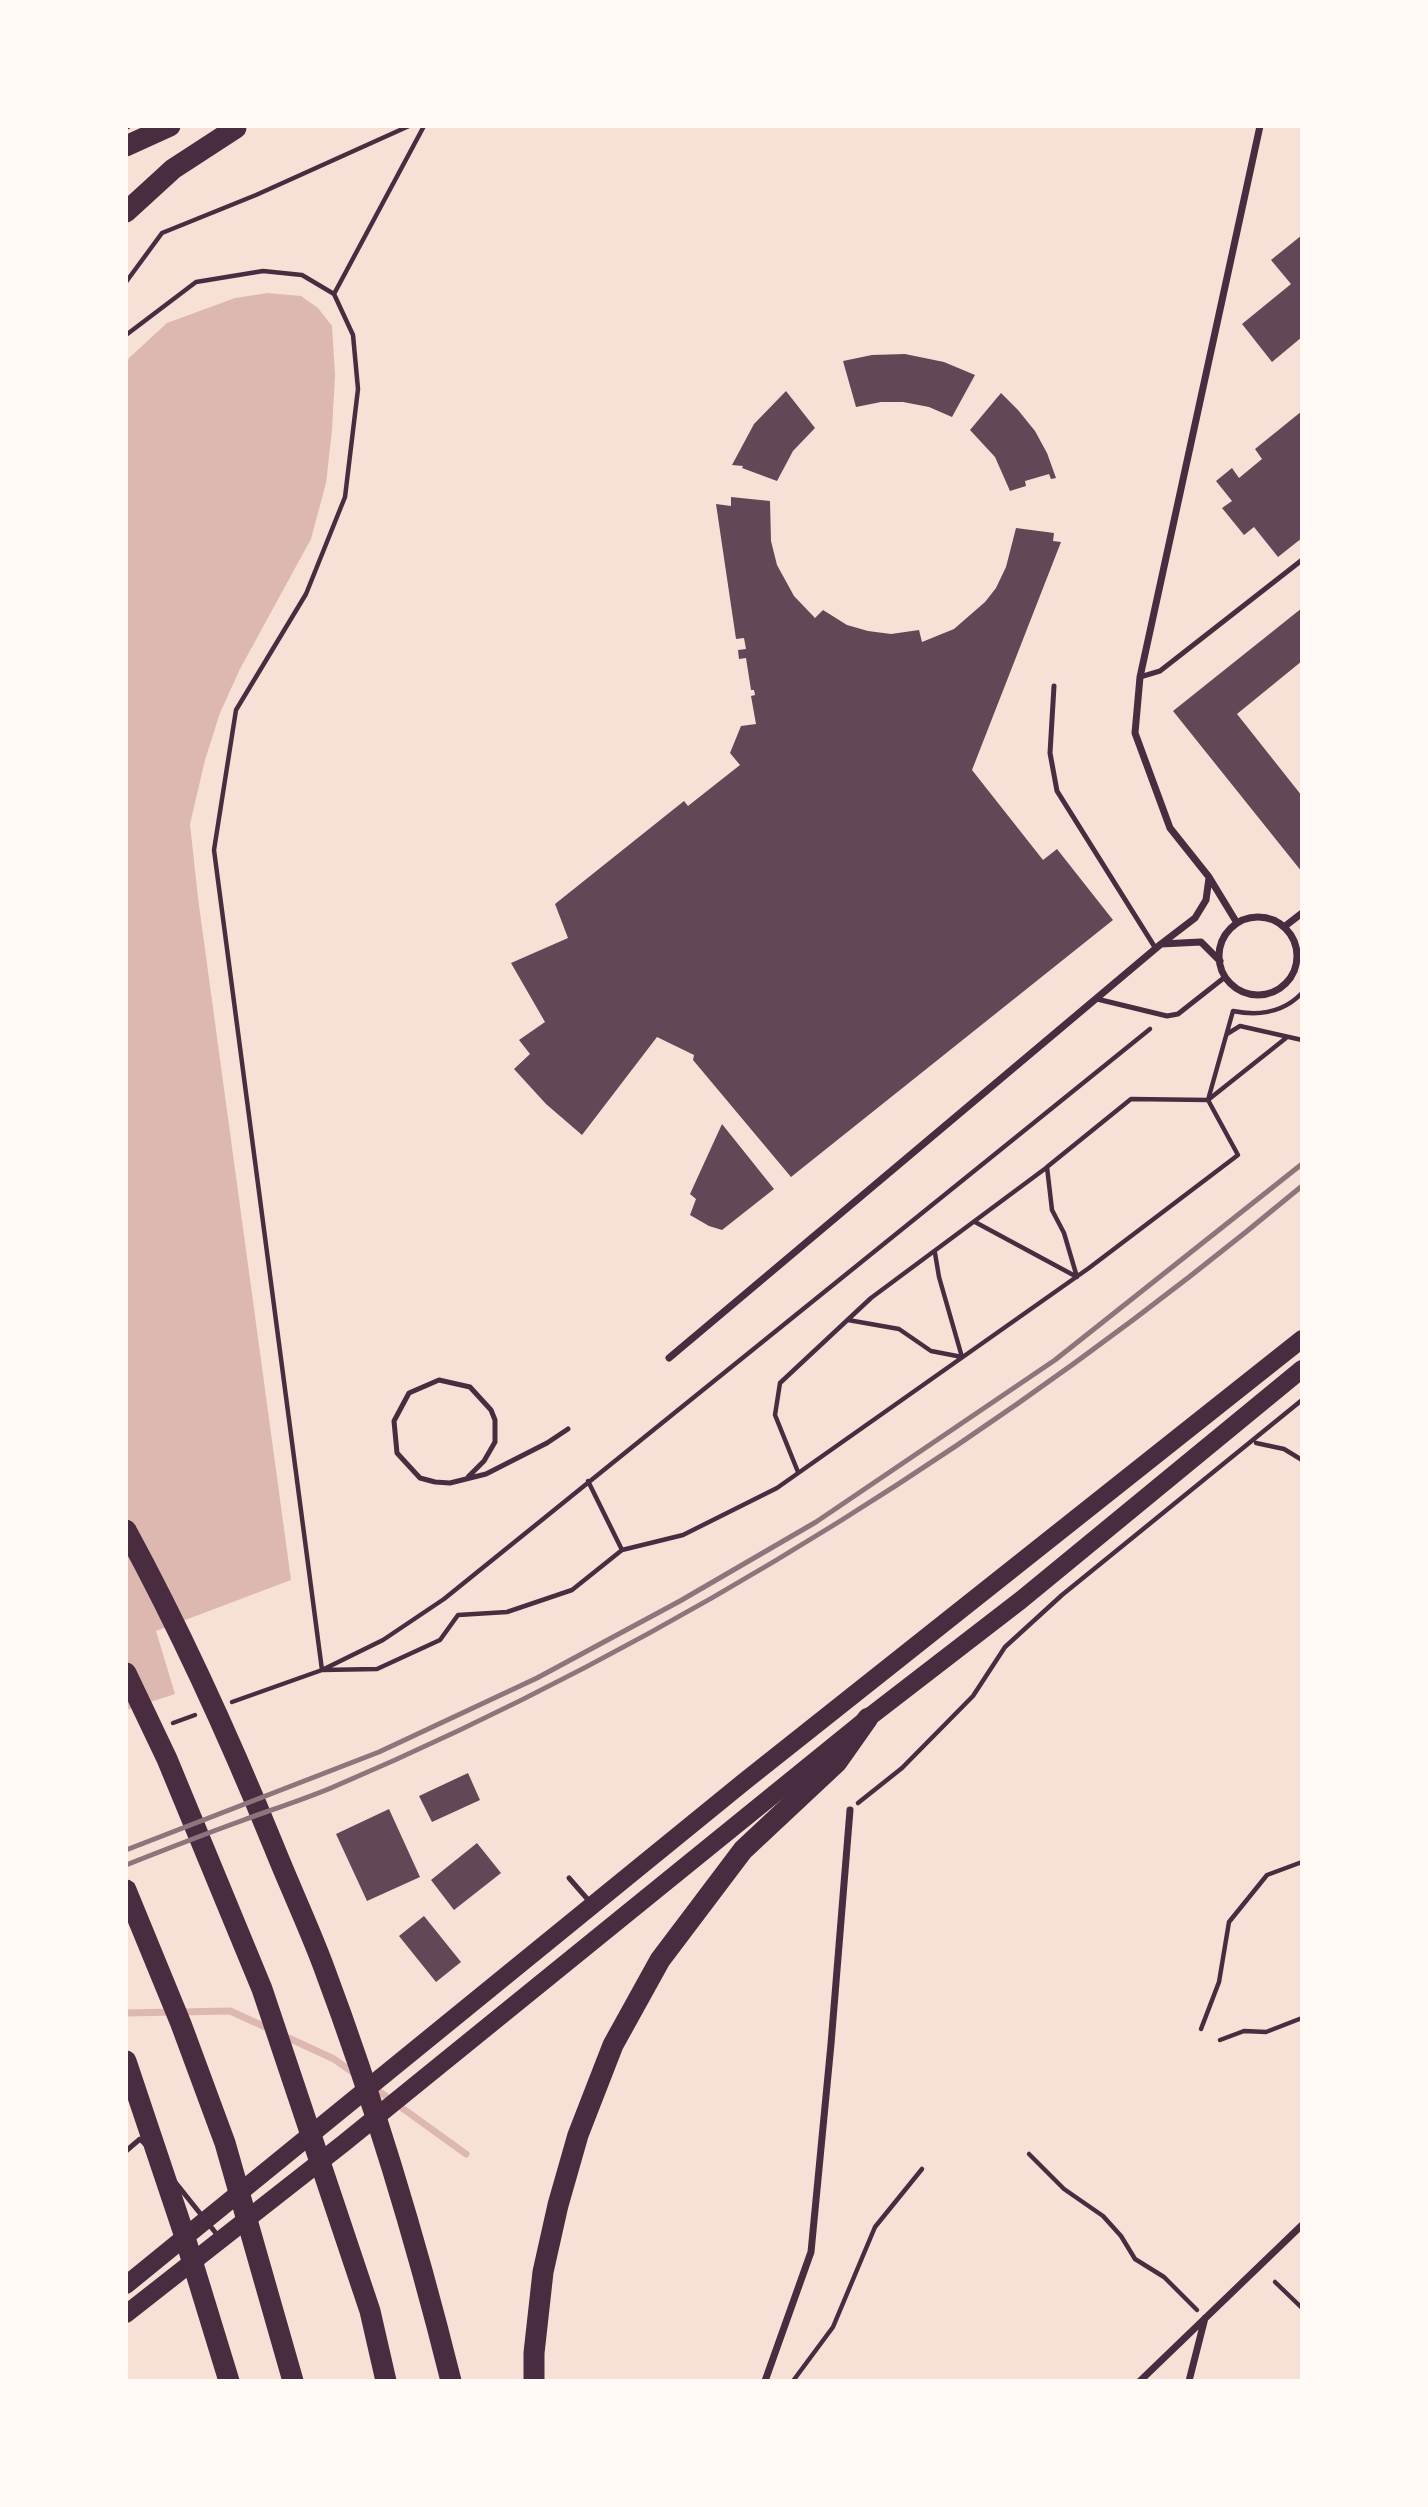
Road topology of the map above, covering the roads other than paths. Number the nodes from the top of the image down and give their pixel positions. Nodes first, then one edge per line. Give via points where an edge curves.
1 (170, 126) edge
2 (1260, 126) edge
3 (237, 127) edge
4 (126, 146) edge
5 (126, 212) edge
6 (1302, 560) edge
7 (1140, 677) junction
8 (1054, 686) dead end
9 (1209, 877) junction
10 (1302, 913) edge
11 (1237, 923) junction
12 (1284, 927) junction
13 (1159, 947) junction
14 (1220, 961) junction
15 (1225, 977) junction
16 (1097, 999) junction
17 (1302, 1339) edge
18 (669, 1358) dead end
19 (1302, 1369) edge
20 (568, 1429) dead end
21 (468, 1477) junction
22 (126, 1530) edge
23 (126, 1673) edge
24 (868, 1718) junction
25 (850, 1810) road end
26 (569, 1878) dead end
27 (126, 1890) edge
28 (593, 1906) junction
29 (126, 2061) edge
30 (126, 2151) edge
31 (206, 2220) junction
32 (1302, 2225) edge
33 (221, 2240) junction
34 (126, 2286) edge
35 (126, 2314) edge
36 (1205, 2318) junction
37 (229, 2381) edge
38 (293, 2381) edge
39 (386, 2381) edge
40 (449, 2381) edge
41 (534, 2381) edge
42 (765, 2381) edge
43 (1140, 2381) edge
44 (1189, 2381) edge

1 - 4 highway
2 - 7 street
3 - 5 highway via 173,169
6 - 7 lane via 1160,671
7 - 9 street via 1135,733 1170,828
8 - 13 lane via 1050,753 1057,791
9 - 11 street
9 - 13 street via 1206,900 1195,918
10 - 12 street
11 - 12 street via 1261,917
11 - 14 street via 1223,940
12 - 15 street via 1297,949 1293,975 1285,985 1274,992 1249,994
13 - 14 street via 1201,942
13 - 16 street
14 - 15 street
15 - 16 lane via 1178,1014 1167,1016
16 - 18 street
17 - 28 main road
19 - 24 main road via 1021,1600
20 - 21 lane via 486,1474
21 - 21 lane via 495,1442 491,1410 470,1387 439,1380 409,1393 394,1421 397,1453 420,1478 450,1483
22 - 40 highway via 230,1740 323,1964 382,2135 437,2322
23 - 39 highway via 167,1759 262,1989 370,2311
24 - 33 main road
24 - 41 highway via 837,1762 743,1850 660,1960 613,2045 578,2135 558,2205 543,2273
25 - 42 street via 811,2252
26 - 28 lane
27 - 38 highway via 225,2143
28 - 31 main road
29 - 37 highway
30 - 31 lane via 140,2139
31 - 33 lane
31 - 34 main road
32 - 36 street
33 - 35 main road
36 - 43 street
36 - 44 street

